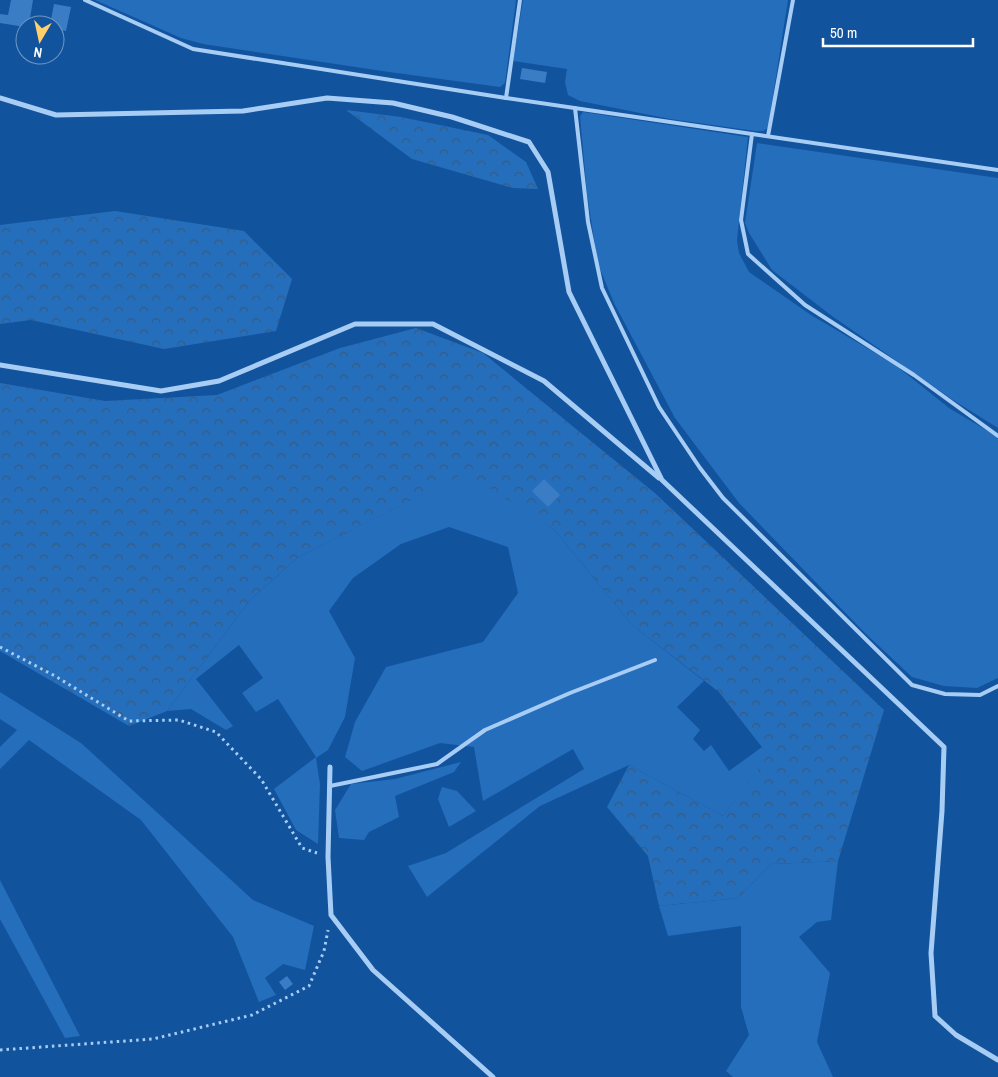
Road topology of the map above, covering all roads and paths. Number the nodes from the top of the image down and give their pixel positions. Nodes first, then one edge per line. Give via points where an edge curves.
1 (85, 0) edge
2 (520, 0) edge
3 (793, 0) edge
4 (0, 98) edge
5 (506, 98) junction
6 (575, 108) junction
7 (752, 134) junction
8 (768, 136) junction
9 (998, 170) edge
10 (0, 364) edge
11 (998, 436) edge
12 (662, 480) junction
13 (0, 647) edge
14 (654, 660) dead end
15 (998, 686) edge
16 (330, 767) dead end
17 (330, 786) junction
18 (328, 857) junction
19 (331, 915) junction
20 (0, 1050) edge
21 (998, 1060) edge
22 (493, 1077) edge

1 - 5 lane via 193,49
2 - 5 lane
3 - 8 lane
4 - 12 street via 56,115 243,111 327,98 394,103 452,117 529,142 548,172 569,292
5 - 6 lane
6 - 7 lane
6 - 15 lane via 588,222 602,288 659,406 700,468 723,498 912,685 945,694 980,695
7 - 8 lane
7 - 11 lane via 741,220 748,254 805,305
8 - 9 lane
10 - 12 street via 161,391 219,381 355,324 432,324 544,381
12 - 21 street via 944,747 930,953 935,1016 956,1036
13 - 18 path via 129,721 179,720 216,732 261,779 302,848
14 - 17 lane via 485,730 437,764
16 - 17 street
17 - 18 street
18 - 19 street
19 - 20 path via 324,951 309,986 252,1015 153,1039
19 - 22 street via 373,970

